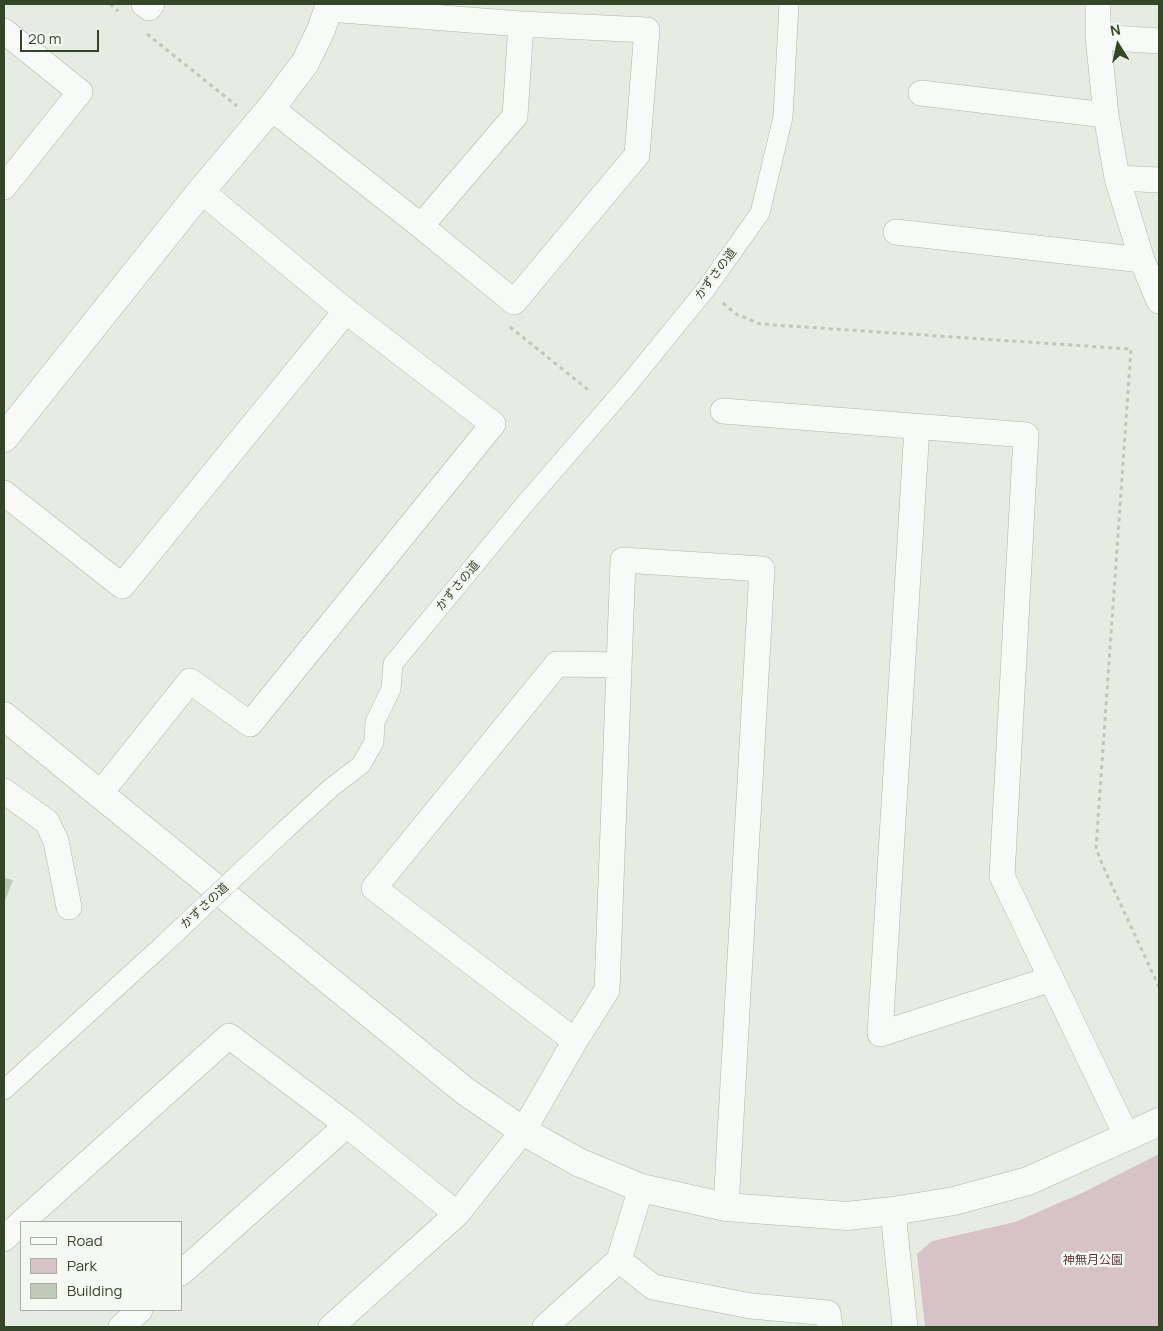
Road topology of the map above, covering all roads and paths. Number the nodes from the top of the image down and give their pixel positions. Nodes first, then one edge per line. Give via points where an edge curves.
1 (144, 4) edge
2 (152, 4) edge
3 (789, 4) edge
4 (1098, 4) edge
5 (329, 6) edge
6 (521, 24) junction
7 (4, 31) edge
8 (1098, 37) junction
9 (1159, 41) edge
10 (921, 93) dead end
11 (271, 108) junction
12 (1106, 114) junction
13 (1117, 178) junction
14 (1159, 180) edge
15 (4, 187) edge
16 (201, 191) junction
17 (421, 226) junction
18 (896, 232) dead end
19 (1142, 260) junction
20 (1159, 301) edge
21 (346, 311) junction
22 (723, 411) dead end
23 (917, 427) junction
24 (4, 438) edge
25 (4, 493) edge
26 (619, 666) junction
27 (4, 716) edge
28 (4, 791) edge
29 (99, 795) junction
30 (69, 907) dead end
31 (1051, 979) junction
32 (575, 1041) junction
33 (4, 1090) edge
34 (1159, 1122) edge
35 (347, 1125) junction
36 (523, 1131) junction
37 (1127, 1137) junction
38 (640, 1188) junction
39 (726, 1208) junction
40 (893, 1211) junction
41 (457, 1214) junction
42 (24, 1221) edge
43 (20, 1225) edge
44 (4, 1239) edge
45 (619, 1260) junction
46 (182, 1272) edge
47 (139, 1311) edge
48 (121, 1327) edge
49 (331, 1327) edge
50 (545, 1327) edge
51 (830, 1327) edge
52 (905, 1327) edge

1 - 2 street via 150,8
3 - 33 street, かずさの道, bridge via 783,117 760,213 706,289 393,664 391,688 375,722 374,742 361,765 332,787
4 - 8 street
5 - 6 street
5 - 11 street via 305,63
6 - 17 street via 515,116
6 - 17 street via 647,30 637,155 514,302
7 - 15 street via 80,92
8 - 9 street
8 - 12 street
10 - 12 street
11 - 16 street
11 - 17 street
12 - 13 street
13 - 14 street
13 - 19 street
16 - 21 street
16 - 24 street
18 - 19 street
19 - 20 street
21 - 25 street via 122,586
21 - 29 street via 493,424 250,724 190,681
22 - 23 street
23 - 31 street via 1026,435 1002,876
23 - 31 street via 880,1034
26 - 32 street via 608,990
26 - 32 street via 556,664 374,888
26 - 39 street via 623,560 762,569
27 - 29 street
28 - 30 street via 47,822 56,841
29 - 36 street via 465,1091
31 - 37 street
32 - 36 street
34 - 37 street
35 - 41 street
35 - 42 street via 229,1036
35 - 46 street
36 - 38 street via 578,1162
36 - 41 street
37 - 40 street via 1028,1181 954,1202
38 - 39 street
38 - 45 street
39 - 40 street via 847,1216
40 - 52 street
41 - 49 street
43 - 44 street
45 - 50 street
45 - 51 street via 653,1287 751,1306 828,1313
47 - 48 street

